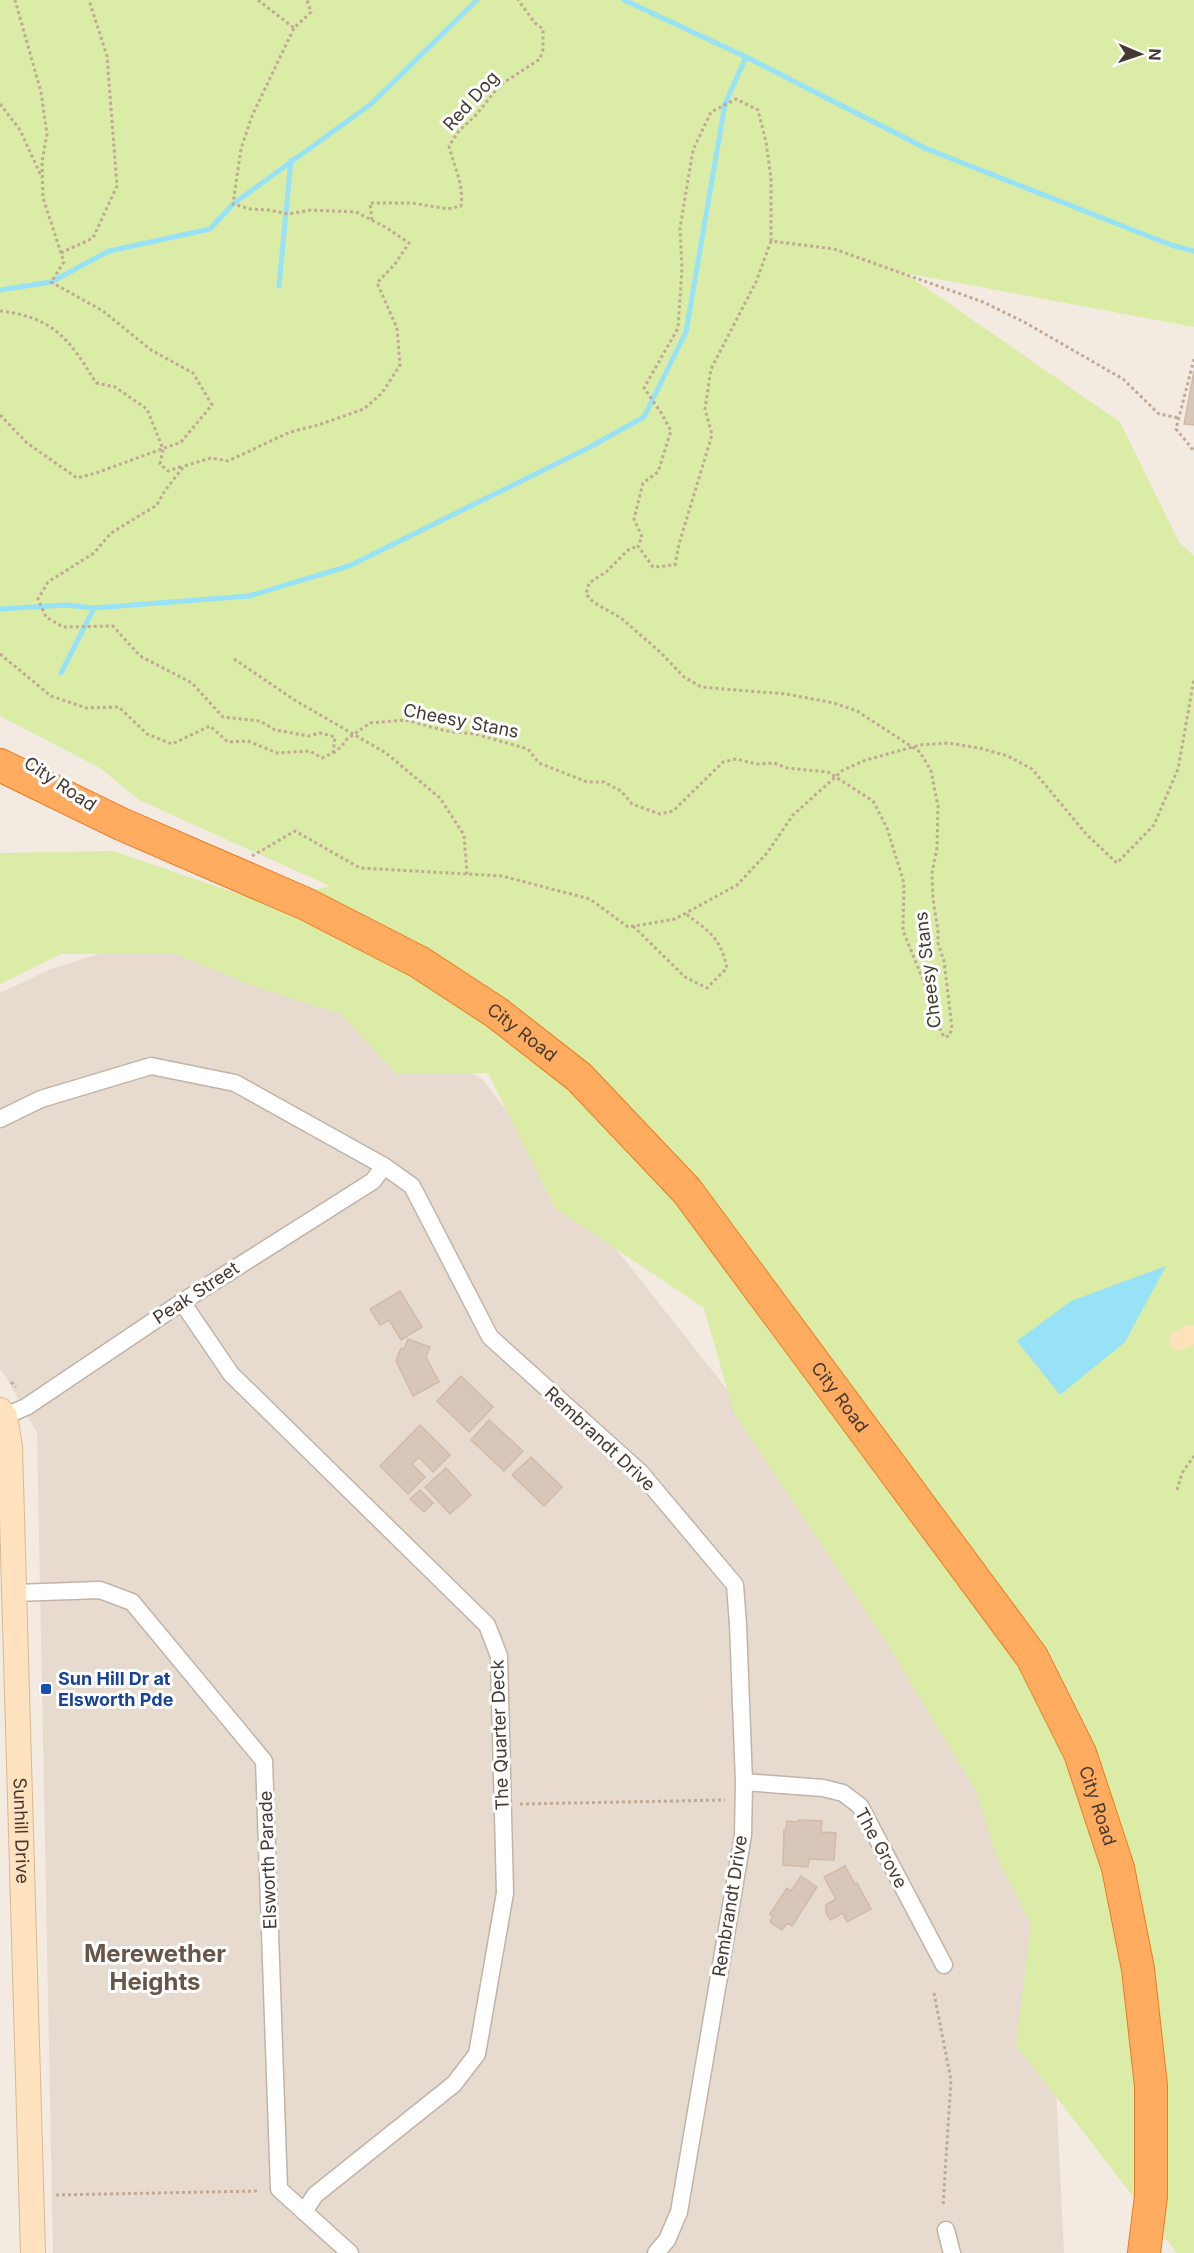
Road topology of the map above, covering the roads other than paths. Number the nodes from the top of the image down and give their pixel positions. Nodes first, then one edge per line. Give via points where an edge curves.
1 (0, 744) edge
2 (0, 765) edge
3 (121, 824) junction
4 (0, 1119) edge
5 (384, 1166) junction
6 (182, 1302) junction
7 (2, 1413) edge
8 (15, 1593) junction
9 (744, 1782) junction
10 (944, 1965) dead end
11 (304, 2212) junction
12 (33, 2253) edge
13 (350, 2253) edge
14 (656, 2253) edge
15 (942, 2253) edge
16 (952, 2253) edge
17 (1144, 2253) edge

1 - 3 highway, City Road
2 - 3 highway, City Road
3 - 17 highway, City Road via 306,904 419,962 497,1013 579,1077 687,1191 1032,1658 1080,1753 1118,1868 1138,1969 1151,2086 1151,2196
4 - 5 street, Rembrandt Drive via 41,1099 151,1066 235,1083
5 - 6 street, Peak Street via 373,1181
5 - 9 street, Rembrandt Drive via 412,1186 490,1337 640,1472 735,1585
6 - 7 street, Peak Street via 26,1407
6 - 11 street, The Quarter Deck via 231,1374 487,1625 499,1656 505,1893 477,2054 454,2084 315,2195
7 - 8 street, Sunhill Drive via 10,1447
8 - 11 street, Elsworth Parade via 100,1590 132,1602 264,1761 279,2189
8 - 12 street, Sunhill Drive
9 - 10 street, The Grove via 823,1788 843,1793 860,1806
9 - 14 street, Rembrandt Drive via 742,1835 679,2212 667,2240
11 - 13 street, Elsworth Parade
15 - 16 street via 946,2230

